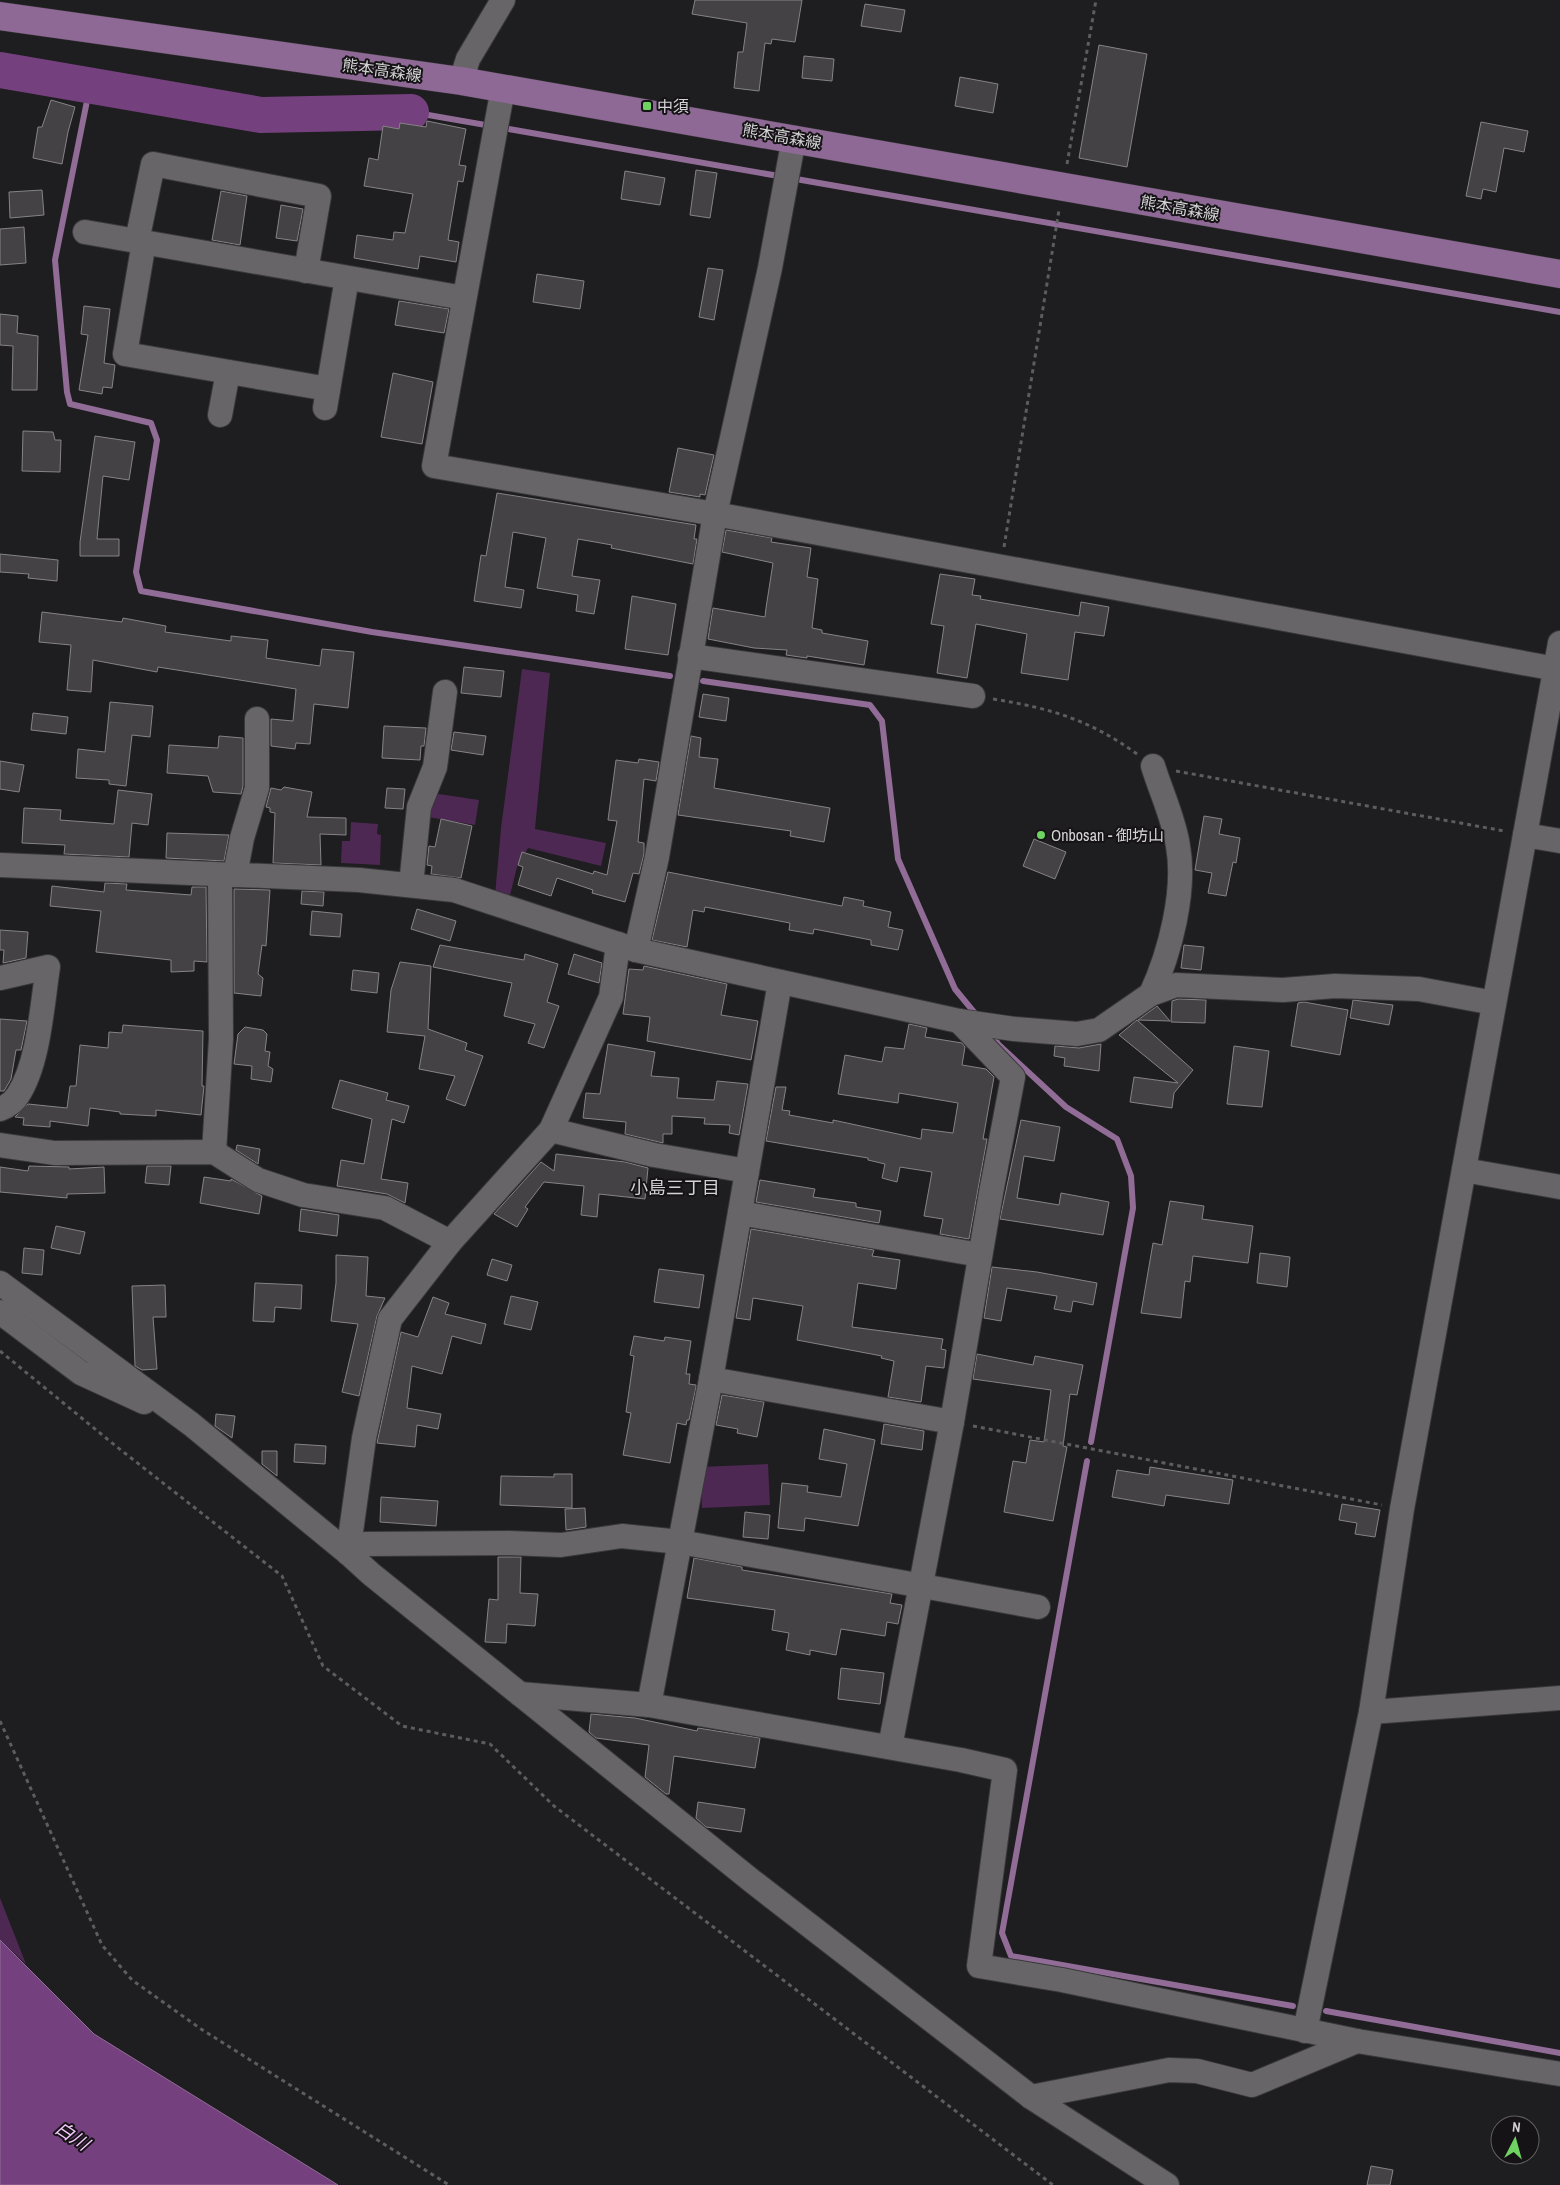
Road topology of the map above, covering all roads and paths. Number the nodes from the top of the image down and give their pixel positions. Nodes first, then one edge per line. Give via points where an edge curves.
1 (503, 0) edge
2 (1096, 0) edge
3 (0, 16) edge
4 (461, 80) junction
5 (503, 88) junction
6 (794, 138) junction
7 (1063, 185) junction
8 (84, 232) dead end
9 (141, 242) junction
10 (306, 271) junction
11 (1560, 274) edge
12 (348, 278) junction
13 (464, 298) junction
14 (228, 372) junction
15 (220, 415) dead end
16 (715, 514) junction
17 (1001, 568) junction
18 (1560, 642) edge
19 (690, 656) junction
20 (1556, 669) junction
21 (445, 692) dead end
22 (973, 696) joint
23 (257, 719) dead end
24 (1153, 766) junction
25 (1525, 835) junction
26 (1560, 841) edge
27 (0, 865) edge
28 (227, 875) junction
29 (412, 885) junction
30 (627, 947) junction
31 (0, 978) edge
32 (780, 982) junction
33 (1151, 994) junction
34 (1494, 1003) junction
35 (959, 1021) junction
36 (0, 1109) edge
37 (551, 1130) junction
38 (0, 1145) edge
39 (214, 1152) junction
40 (1464, 1170) junction
41 (746, 1171) junction
42 (1560, 1187) edge
43 (740, 1213) junction
44 (450, 1242) junction
45 (980, 1255) junction
46 (0, 1283) edge
47 (0, 1312) edge
48 (0, 1351) edge
49 (711, 1379) junction
50 (952, 1422) junction
51 (191, 1424) junction
52 (1402, 1509) junction
53 (680, 1542) junction
54 (348, 1553) junction
55 (920, 1586) junction
56 (1038, 1608) dead end
57 (520, 1694) junction
58 (1560, 1698) edge
59 (649, 1705) junction
60 (1371, 1712) junction
61 (0, 1721) edge
62 (890, 1747) junction
63 (1305, 2031) junction
64 (1357, 2041) junction
65 (1560, 2074) edge
66 (1031, 2097) junction
67 (448, 2185) edge
68 (1053, 2185) edge
69 (1167, 2185) edge

1 - 4 street via 468,58
2 - 7 path
3 - 4 main road, 熊本高森線
4 - 5 main road, 熊本高森線
5 - 6 main road, 熊本高森線
5 - 13 street
6 - 7 main road, 熊本高森線
6 - 16 street via 770,268
7 - 11 main road, 熊本高森線
7 - 17 path
8 - 9 street
9 - 10 street
9 - 10 street via 153,164 319,196
9 - 14 street via 125,354
10 - 12 street
12 - 13 street
12 - 14 street via 326,398
13 - 16 street via 434,466
14 - 15 street
16 - 17 street
16 - 19 street
17 - 20 street
18 - 20 street
19 - 22 street
19 - 30 street via 657,857
20 - 25 street
21 - 29 street via 435,766 419,807
22 - 24 path via 1072,717 1110,735
23 - 28 street via 257,788
24 - 25 path
24 - 33 street via 1177,840 1179,880 1163,968
25 - 26 street
25 - 34 street
27 - 28 street
28 - 29 street
28 - 39 street
29 - 30 street via 454,890
30 - 32 street
30 - 37 street via 611,997
31 - 36 street via 48,967 30,1068 19,1095 10,1105
32 - 35 street
32 - 41 street
33 - 34 street via 1176,985 1282,990 1335,986 1419,989
33 - 35 street via 1098,1030 1077,1034
34 - 40 street
35 - 45 street via 1013,1077
37 - 41 street via 654,1155
37 - 44 street
38 - 39 street via 55,1153
39 - 44 street via 258,1180 303,1195 385,1208
40 - 42 street
40 - 52 street
41 - 43 street
43 - 45 street
43 - 49 street
44 - 54 street via 390,1319 364,1438
45 - 50 street
46 - 51 street
47 - 51 street via 81,1373
48 - 68 path via 282,1576 323,1666 402,1726 490,1744 554,1806
49 - 50 street
49 - 53 street
50 - 52 path
50 - 55 street
51 - 54 street
52 - 60 street
53 - 54 street via 622,1536 561,1545 364,1544
53 - 55 street
53 - 59 street
54 - 57 street
55 - 56 street
55 - 62 street
57 - 59 street
57 - 66 street via 752,1881
58 - 60 street
59 - 62 street
60 - 63 street
61 - 67 path via 102,1945 132,1980 201,2029
62 - 63 street via 1005,1770 978,1966 1062,1980
63 - 64 street
64 - 65 street
64 - 66 street via 1252,2085 1197,2071 1169,2070
66 - 69 street

